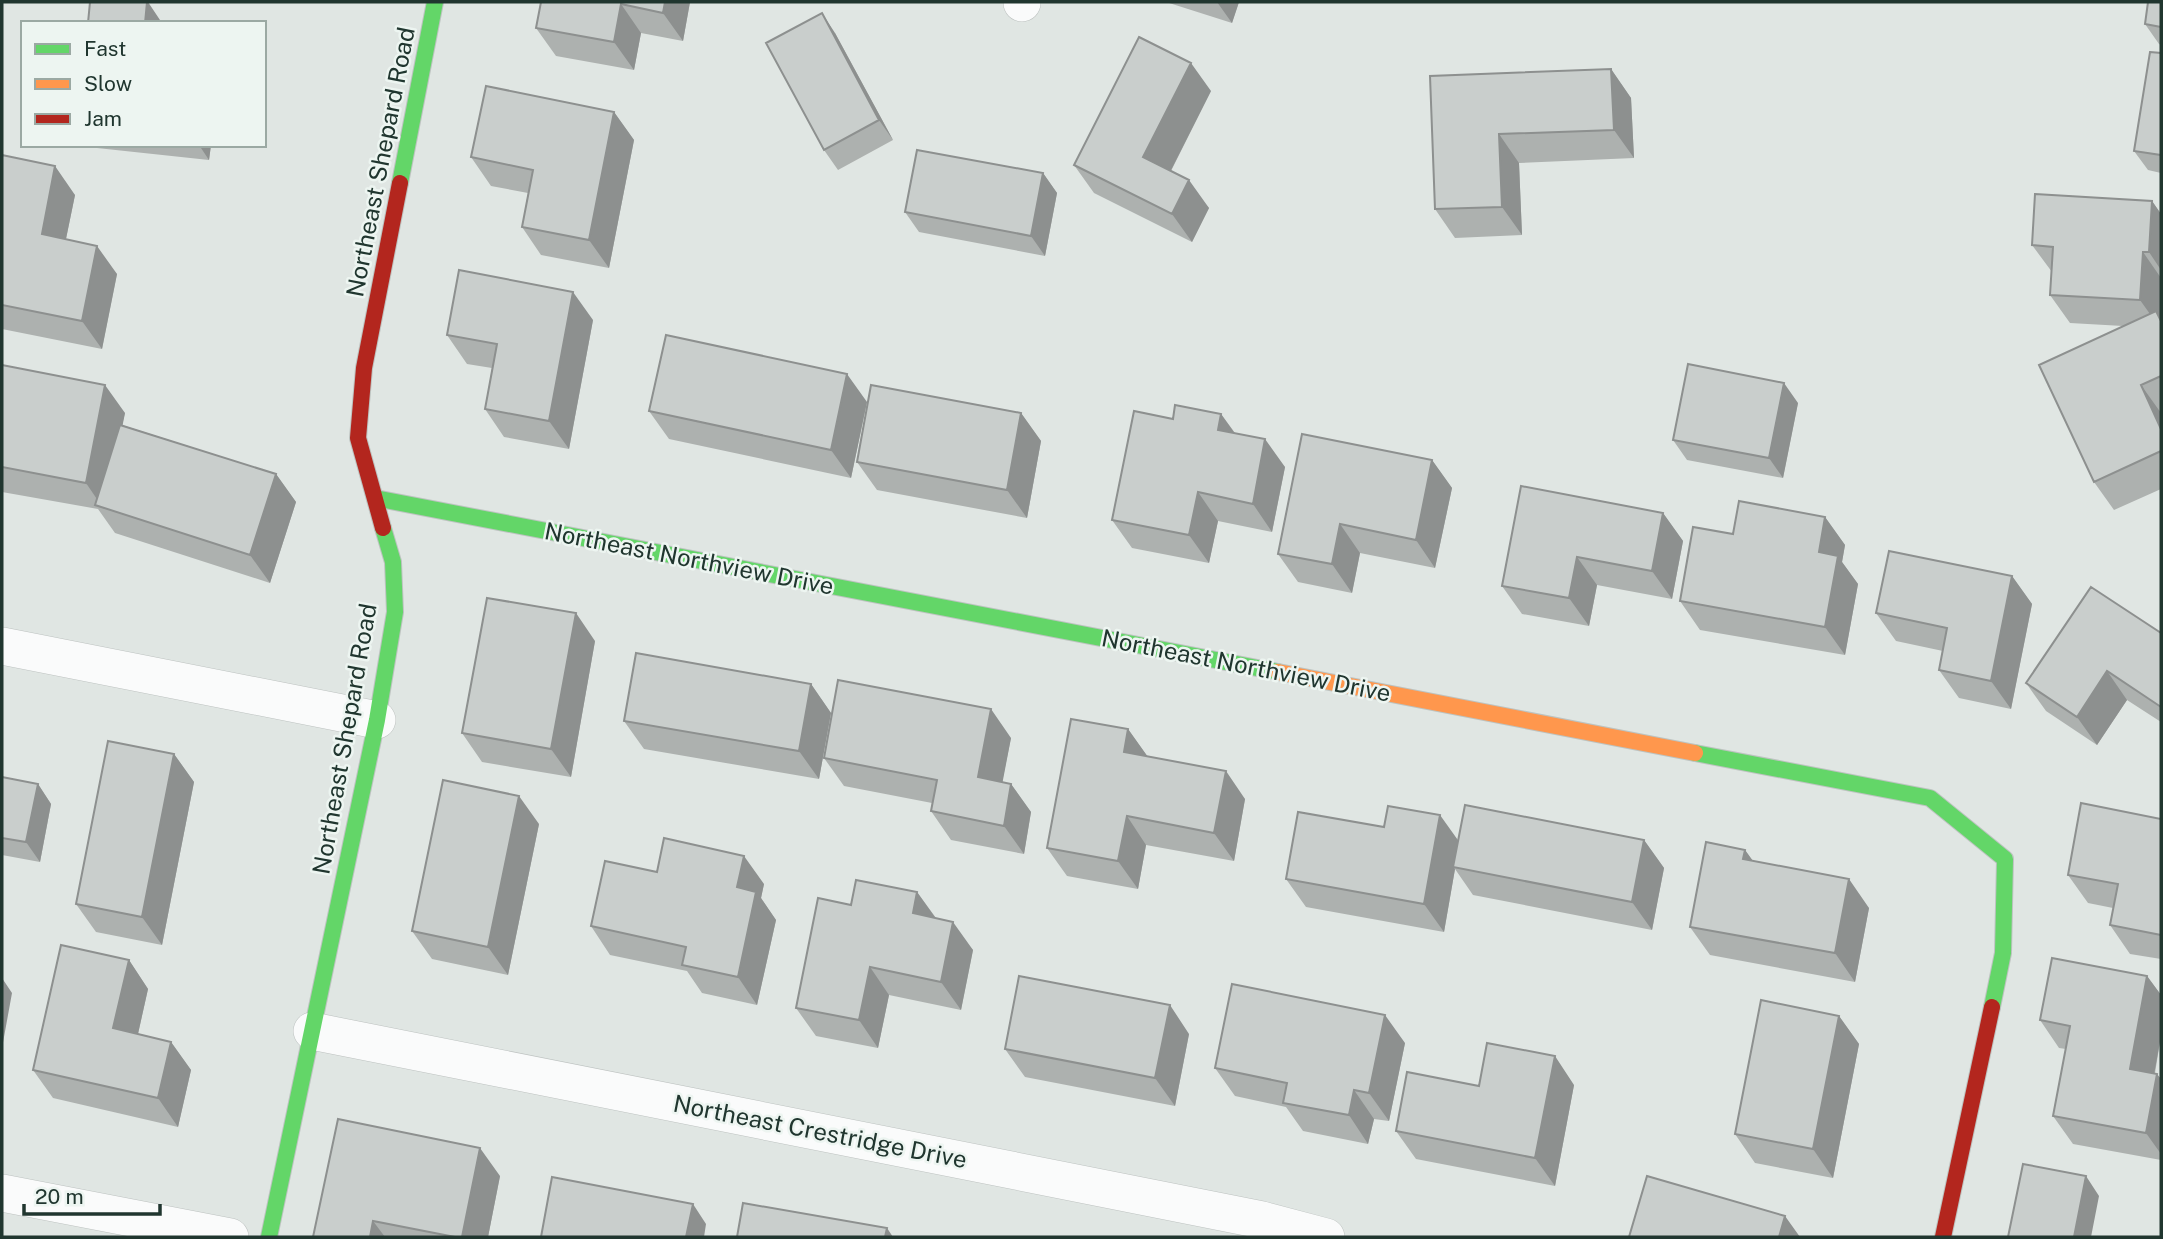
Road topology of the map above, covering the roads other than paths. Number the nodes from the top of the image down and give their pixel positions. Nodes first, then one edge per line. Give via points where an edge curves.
1 (435, 2) edge
2 (374, 498) junction
3 (2, 646) edge
4 (377, 720) junction
5 (312, 1031) junction
6 (2, 1193) edge
7 (230, 1237) edge
8 (269, 1237) edge
9 (1326, 1237) edge
10 (1943, 1237) edge

1 - 2 street, Northeast Shepard Road via 364,368 358,438
2 - 4 street, Northeast Shepard Road via 393,562 394,612
2 - 10 street, Northeast Northview Drive via 1930,798 2005,859 2003,953
3 - 4 street
4 - 5 street, Northeast Shepard Road
5 - 8 street, Northeast Shepard Road
5 - 9 street, Northeast Crestridge Drive via 1262,1220
6 - 7 street

